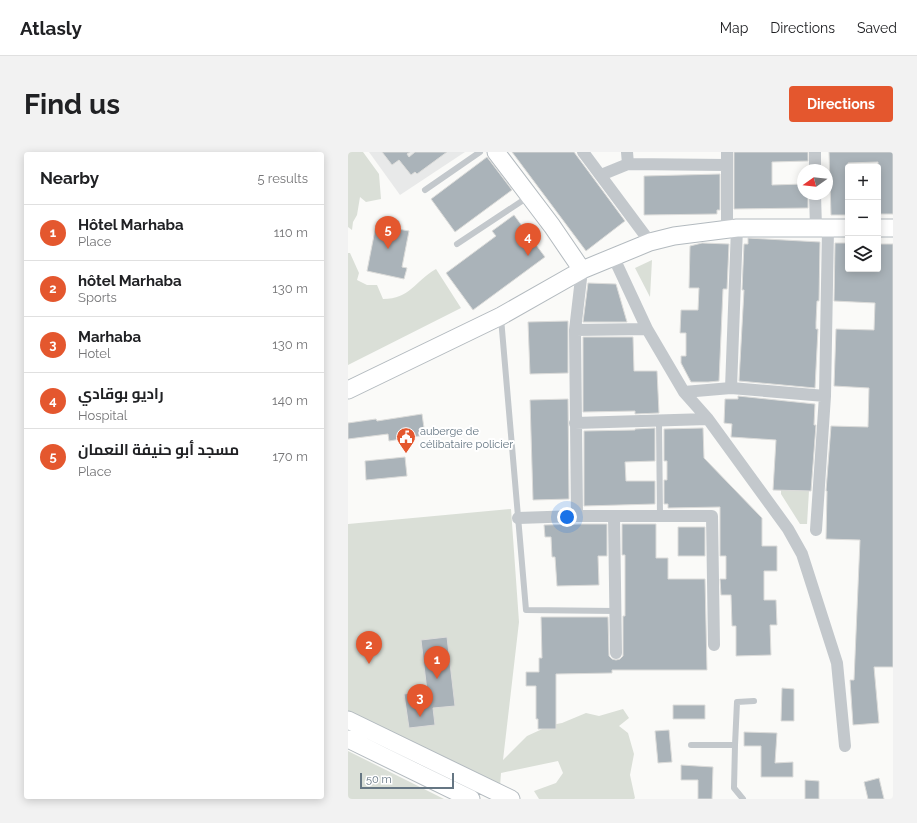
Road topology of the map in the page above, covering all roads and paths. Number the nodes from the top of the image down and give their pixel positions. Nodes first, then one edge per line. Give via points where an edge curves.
1 (480, 152) edge
2 (496, 152) edge
3 (583, 152) edge
4 (627, 152) edge
5 (727, 152) edge
6 (815, 152) edge
7 (628, 164) junction
8 (815, 164) edge
9 (727, 165) junction
10 (601, 175) junction
11 (425, 190) dead end
12 (529, 196) junction
13 (816, 200) edge
14 (732, 228) junction
15 (822, 228) junction
16 (845, 228) edge
17 (881, 228) edge
18 (893, 228) edge
19 (650, 242) junction
20 (457, 244) dead end
21 (613, 256) junction
22 (582, 270) junction
23 (500, 316) junction
24 (647, 329) junction
25 (575, 330) junction
26 (731, 388) junction
27 (348, 390) edge
28 (684, 392) junction
29 (825, 396) junction
30 (708, 419) junction
31 (659, 422) junction
32 (575, 423) junction
33 (577, 516) junction
34 (614, 516) junction
35 (660, 516) junction
36 (518, 518) junction
37 (816, 530) dead end
38 (615, 611) junction
39 (714, 645) dead end
40 (616, 653) dead end
41 (754, 701) dead end
42 (348, 720) edge
43 (348, 739) edge
44 (691, 744) dead end
45 (735, 745) junction
46 (845, 746) dead end
47 (471, 799) edge
48 (511, 799) edge
49 (743, 799) edge

1 - 11 lane
2 - 12 main road
3 - 10 street
4 - 7 street
5 - 9 street
6 - 8 street
7 - 9 street
7 - 10 street
9 - 14 street
10 - 19 street
12 - 20 lane
12 - 22 main road
13 - 15 street
14 - 15 main road
14 - 19 main road
14 - 26 street
15 - 16 main road
15 - 29 street
17 - 18 main road
19 - 21 main road
21 - 22 main road
21 - 24 street
22 - 23 main road
22 - 25 street
23 - 27 main road
23 - 36 lane
24 - 25 street
24 - 28 street
25 - 32 street
26 - 28 street
26 - 29 street
28 - 30 street
29 - 37 street
30 - 31 street
30 - 46 street via 788,529 802,554 838,663
31 - 32 street
31 - 35 lane
32 - 33 street
33 - 34 street
33 - 36 street
34 - 35 street
34 - 38 street
35 - 39 street via 712,516
36 - 38 lane via 526,610
38 - 40 street
41 - 45 lane via 737,702
42 - 48 main road
43 - 47 main road
44 - 45 lane
45 - 49 lane via 734,788

